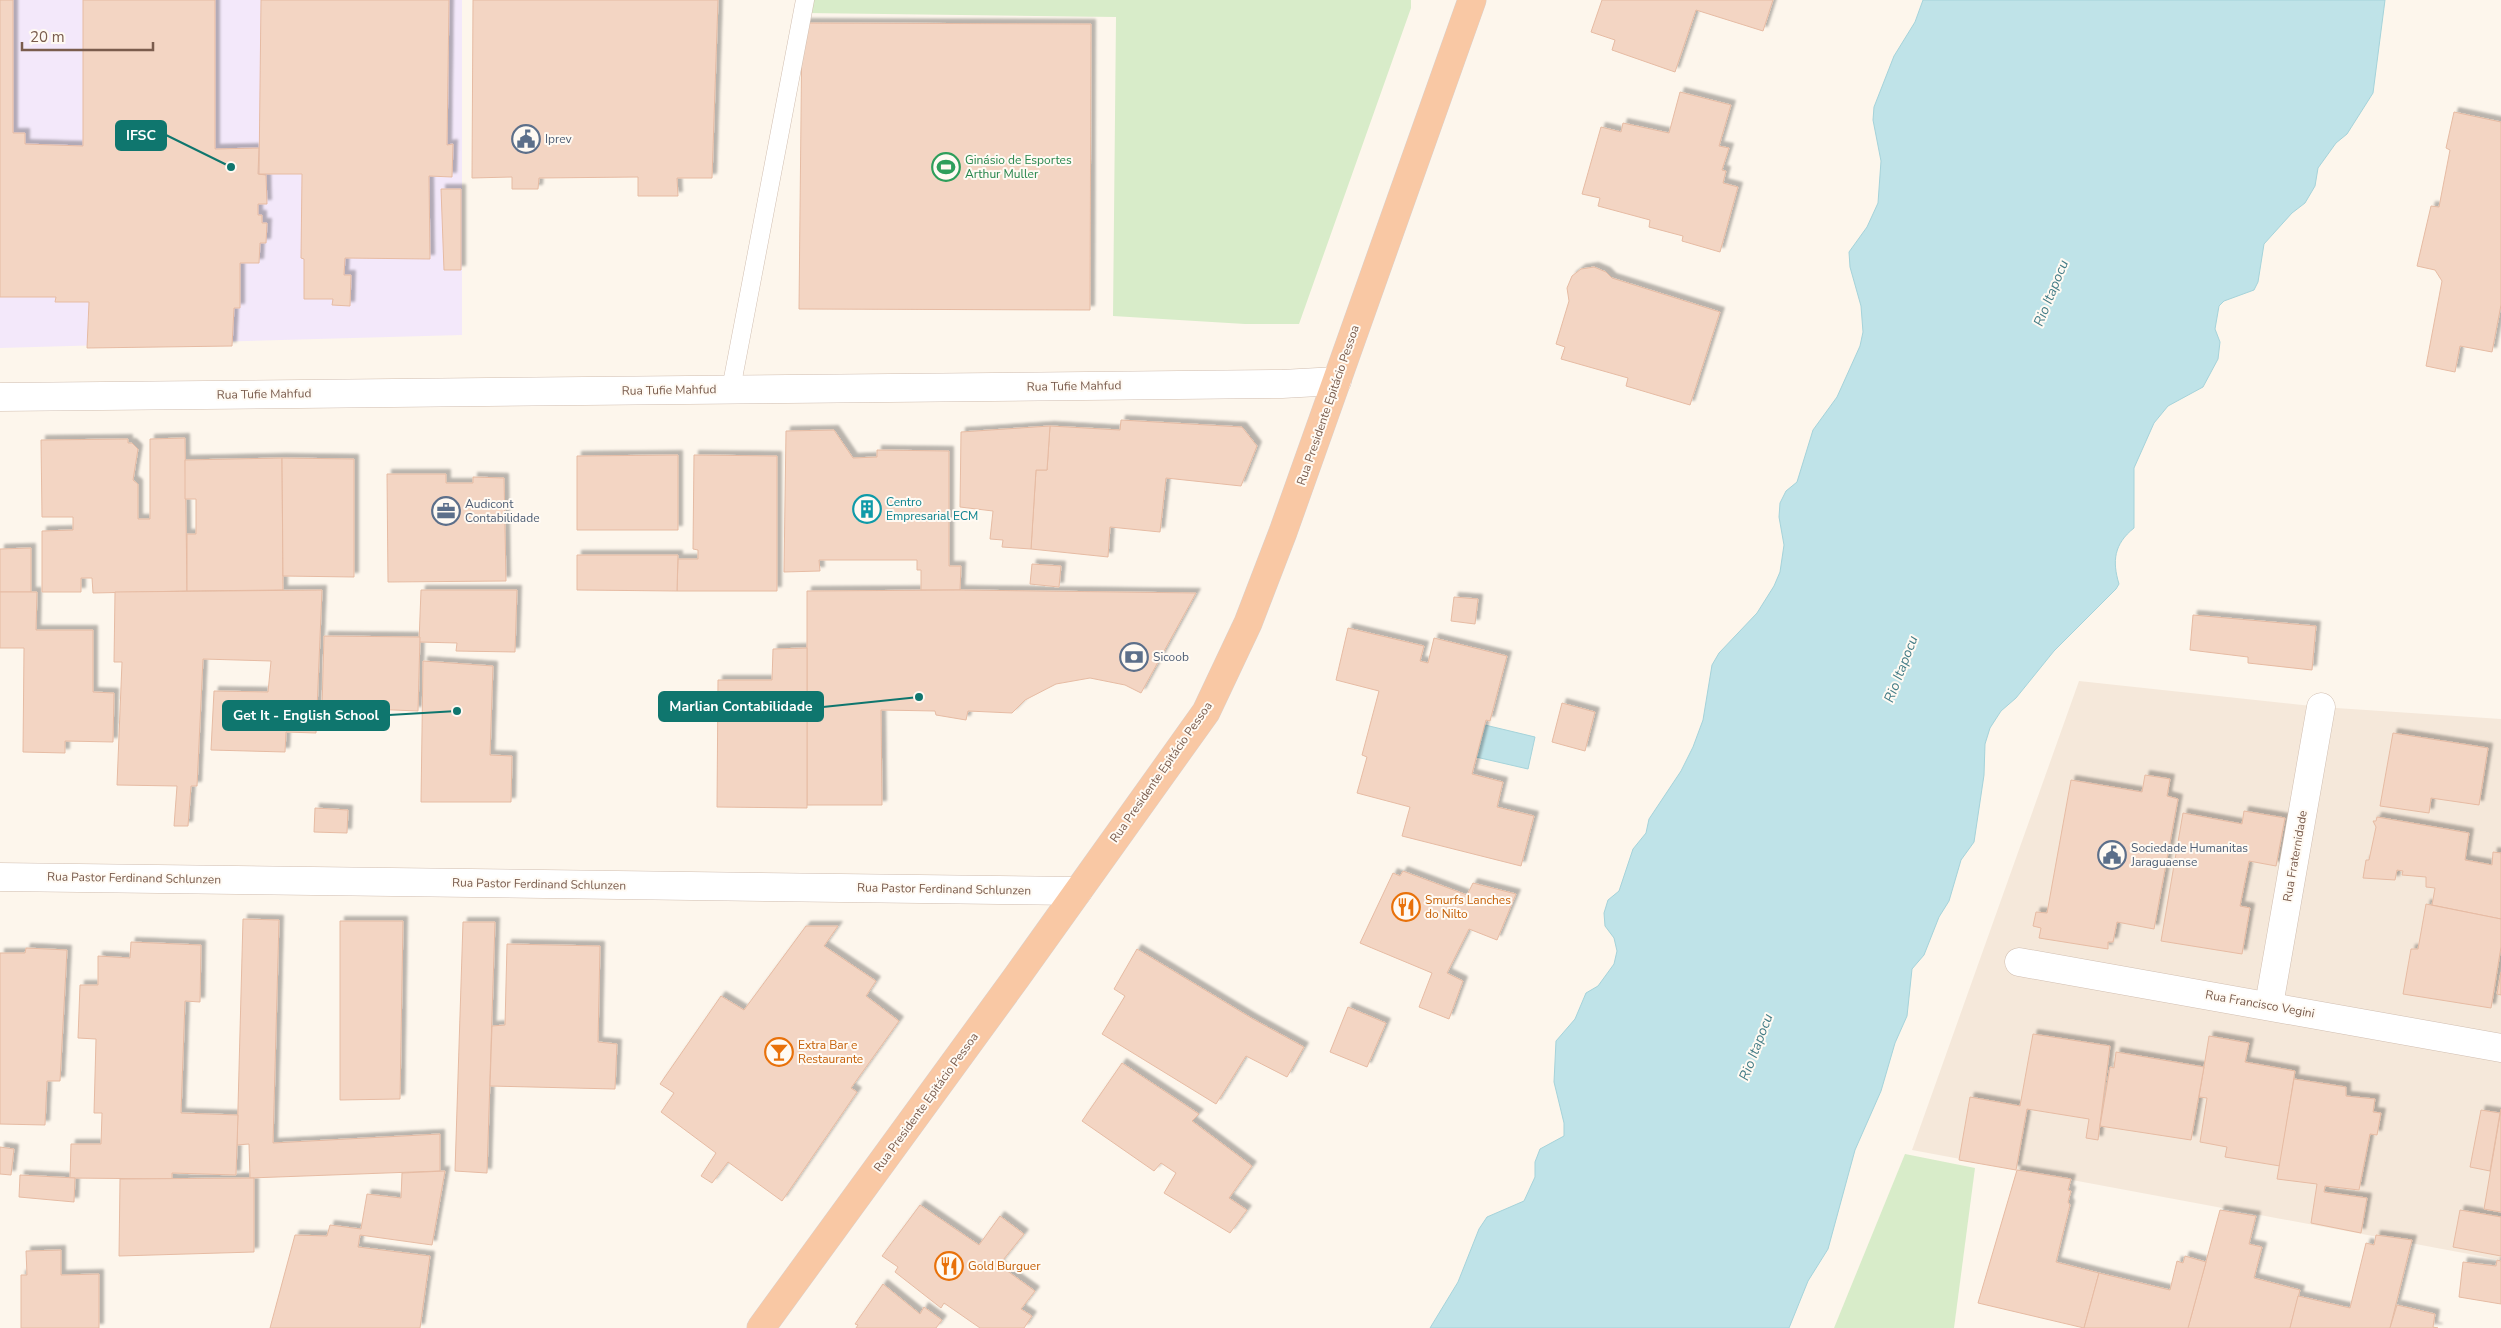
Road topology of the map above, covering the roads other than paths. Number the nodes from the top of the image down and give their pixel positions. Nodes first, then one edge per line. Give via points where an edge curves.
1 (805, 0) edge
2 (1472, 0) edge
3 (1337, 381) junction
4 (731, 389) junction
5 (0, 397) edge
6 (2321, 707) dead end
7 (0, 877) edge
8 (1078, 891) junction
9 (2019, 962) dead end
10 (2269, 1005) junction
11 (2501, 1048) edge
12 (761, 1328) edge

1 - 4 lane
2 - 3 highway, Rua Presidente Epitácio Pessoa
3 - 4 street, Rua Tufie Mahfud
3 - 8 highway, Rua Presidente Epitácio Pessoa via 1248,623 1206,712
4 - 5 street, Rua Tufie Mahfud
6 - 10 street, Rua Fraternidade
7 - 8 street, Rua Pastor Ferdinand Schlunzen
8 - 12 highway, Rua Presidente Epitácio Pessoa
9 - 10 street, Rua Francisco Vegini
10 - 11 street, Rua Francisco Vegini

